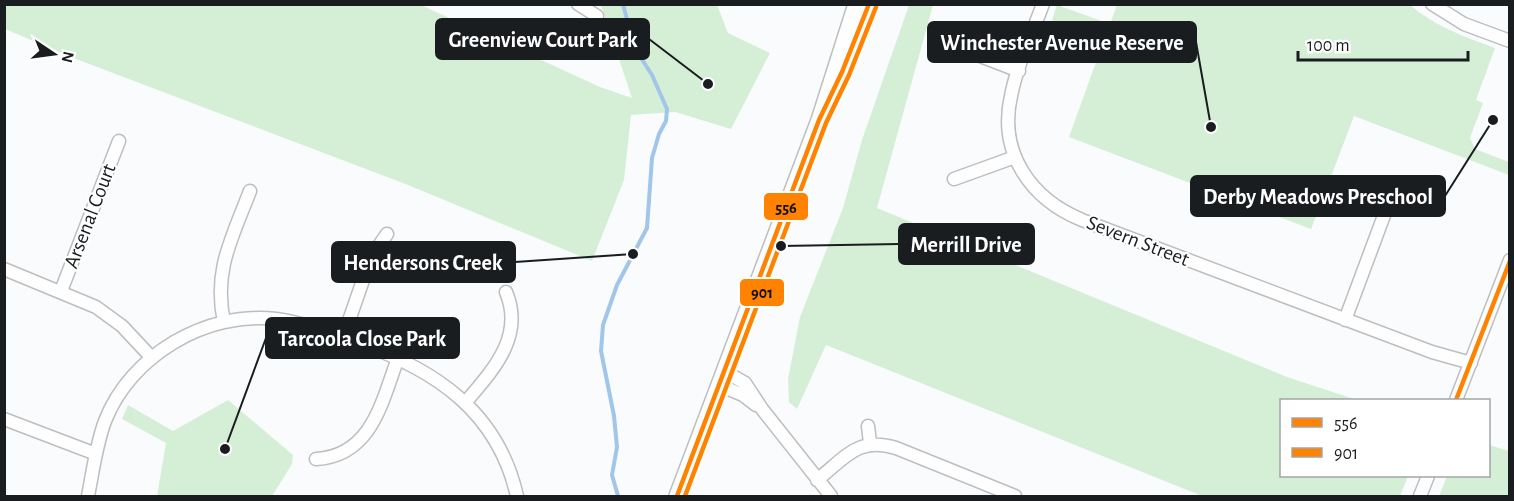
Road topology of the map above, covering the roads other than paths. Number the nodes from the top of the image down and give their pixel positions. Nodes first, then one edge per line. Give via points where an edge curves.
1 (578, 4) edge
2 (856, 4) edge
3 (869, 4) edge
4 (1043, 4) edge
5 (1432, 4) edge
6 (597, 16) dead end
7 (1509, 41) edge
8 (980, 56) dead end
9 (1019, 71) junction
10 (819, 120) junction
11 (119, 141) dead end
12 (1015, 157) junction
13 (954, 179) dead end
14 (250, 191) dead end
15 (1392, 194) dead end
16 (387, 234) dead end
17 (1509, 260) edge
18 (4, 269) edge
19 (61, 291) junction
20 (506, 292) dead end
21 (1345, 320) junction
22 (224, 322) junction
23 (343, 338) junction
24 (398, 357) junction
25 (152, 358) junction
26 (1469, 366) junction
27 (722, 378) junction
28 (1456, 399) edge
29 (465, 403) junction
30 (4, 419) edge
31 (868, 426) dead end
32 (870, 443) junction
33 (96, 454) junction
34 (316, 459) dead end
35 (1428, 477) edge
36 (817, 480) junction
37 (88, 496) edge
38 (517, 496) edge
39 (677, 496) edge
40 (831, 496) edge
41 (1016, 496) edge
42 (1420, 496) edge

1 - 6 street
2 - 10 main road
3 - 10 main road
4 - 9 street, Severn Street
5 - 7 street via 1464,24
8 - 9 street
9 - 12 street, Severn Street via 1008,116
10 - 27 main road
11 - 19 street, Arsenal Court
12 - 13 street
12 - 21 street, Severn Street via 1036,192 1069,215
14 - 22 street via 222,270 219,303
15 - 21 street
16 - 23 street via 371,257
17 - 26 street
18 - 19 street
19 - 25 street via 108,315
20 - 29 street via 513,321 508,340 497,363
21 - 26 street, Severn Street
22 - 23 street via 275,319
22 - 25 street via 188,335
23 - 24 street
24 - 29 street via 428,373
24 - 34 street via 376,417 362,438 338,456
25 - 33 street via 128,382 111,409
26 - 28 street
27 - 36 street via 745,383
27 - 39 main road
29 - 38 street via 499,449
30 - 33 street
31 - 32 street
32 - 36 street via 853,451
32 - 41 street via 896,448
33 - 37 street
35 - 42 street
36 - 40 street

